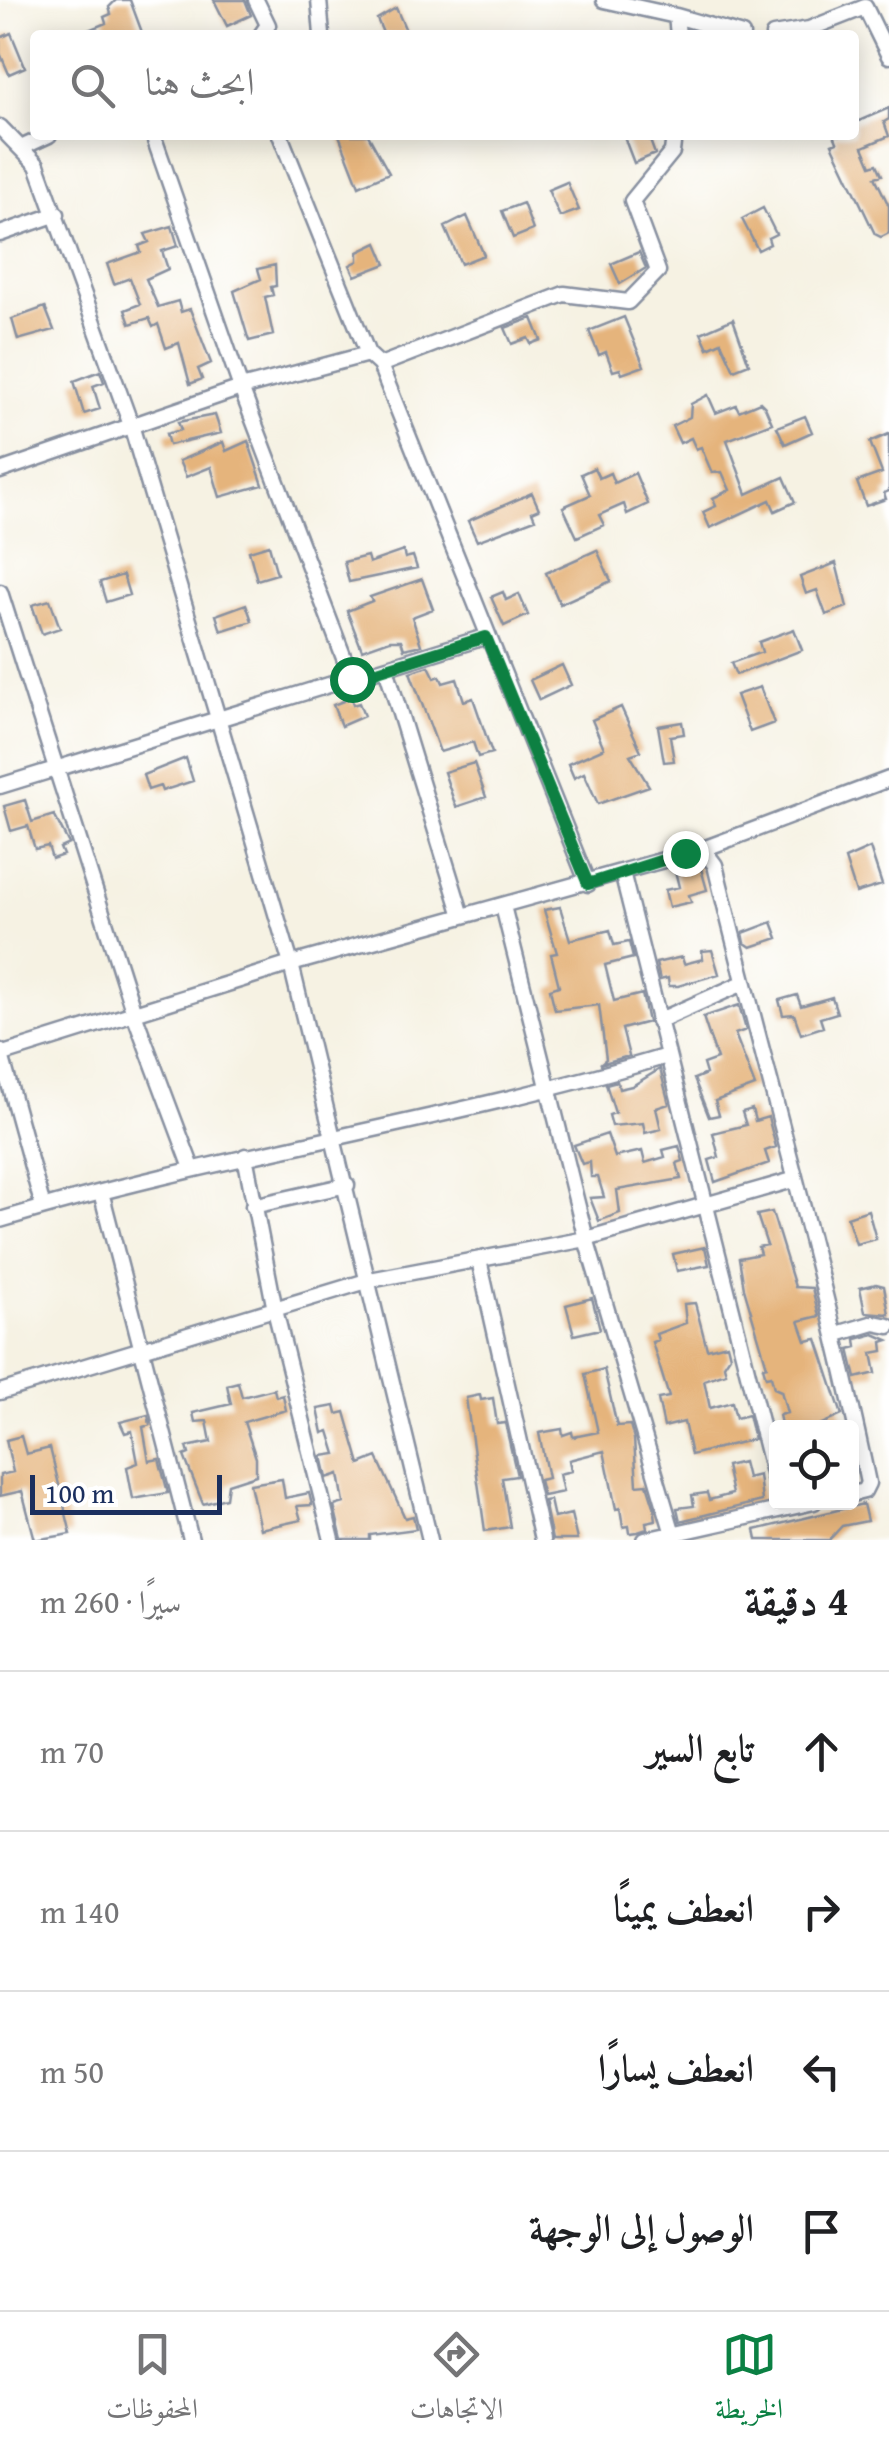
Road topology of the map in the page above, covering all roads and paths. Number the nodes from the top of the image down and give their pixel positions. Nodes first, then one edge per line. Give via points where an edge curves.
1 (256, 0) edge
2 (319, 0) edge
3 (604, 0) edge
4 (865, 3) edge
5 (676, 16) junction
6 (264, 30) edge
7 (322, 30) edge
8 (677, 30) edge
9 (725, 30) edge
10 (803, 30) edge
11 (889, 56) edge
12 (0, 128) edge
13 (38, 140) edge
14 (155, 140) edge
15 (287, 140) edge
16 (673, 140) edge
17 (23, 147) junction
18 (58, 214) junction
19 (0, 234) edge
20 (368, 354) junction
21 (380, 366) junction
22 (240, 388) junction
23 (131, 426) junction
24 (0, 471) edge
25 (0, 592) edge
26 (486, 637) junction
27 (386, 668) junction
28 (352, 679) junction
29 (221, 722) junction
30 (54, 769) junction
31 (889, 779) edge
32 (0, 786) edge
33 (703, 849) junction
34 (622, 872) junction
35 (588, 884) junction
36 (503, 906) junction
37 (462, 916) junction
38 (291, 964) junction
39 (744, 984) junction
40 (135, 1016) junction
41 (658, 1021) junction
42 (0, 1053) edge
43 (667, 1056) junction
44 (548, 1092) junction
45 (335, 1135) junction
46 (245, 1156) junction
47 (192, 1168) junction
48 (793, 1180) junction
49 (347, 1185) junction
50 (100, 1192) junction
51 (253, 1206) junction
52 (42, 1207) junction
53 (704, 1208) junction
54 (0, 1220) edge
55 (586, 1239) junction
56 (479, 1260) junction
57 (370, 1280) junction
58 (275, 1310) junction
59 (889, 1326) edge
60 (837, 1334) junction
61 (143, 1350) junction
62 (0, 1392) edge
63 (855, 1420) edge
64 (859, 1440) edge
65 (769, 1458) edge
66 (859, 1492) edge
67 (769, 1509) edge
68 (673, 1534) junction
69 (191, 1540) edge
70 (332, 1540) edge
71 (430, 1540) edge
72 (542, 1540) edge
73 (645, 1540) edge

1 - 6 street
2 - 7 street
3 - 5 street
4 - 10 street
4 - 11 street
5 - 8 street
5 - 9 street
12 - 17 street
13 - 17 street
14 - 22 street
15 - 20 street
16 - 21 street via 672,152 632,200 658,271 628,302 564,294
17 - 18 street
18 - 19 street
18 - 23 street
20 - 21 street
20 - 22 street
21 - 26 street
22 - 23 street
22 - 28 street
23 - 24 street
23 - 29 street
25 - 30 street
26 - 27 street
26 - 35 street
27 - 28 street
27 - 37 street
28 - 29 street
29 - 30 street
29 - 38 street
30 - 32 street
30 - 40 street
31 - 33 street
33 - 34 street
33 - 39 street via 715,865
34 - 35 street
34 - 41 street
35 - 36 street
36 - 37 street
36 - 44 street
37 - 38 street
38 - 40 street
38 - 45 street
39 - 41 street
39 - 48 street
40 - 42 street
40 - 47 street
41 - 43 street
42 - 52 street
43 - 44 street
43 - 53 street
44 - 45 street
44 - 55 street
45 - 46 street
45 - 49 street
46 - 47 street
46 - 51 street
47 - 50 street
48 - 53 street
48 - 60 street
49 - 51 street
49 - 57 street
50 - 52 street
50 - 61 street
51 - 58 street
52 - 54 street
53 - 55 street
53 - 65 street
55 - 56 street
55 - 68 street
56 - 57 street
56 - 72 street
57 - 58 street
57 - 71 street
58 - 61 street
58 - 70 street
59 - 60 street via 874,1323
60 - 63 street
61 - 62 street
61 - 69 street
64 - 66 street via 868,1483
67 - 68 street
68 - 73 street

